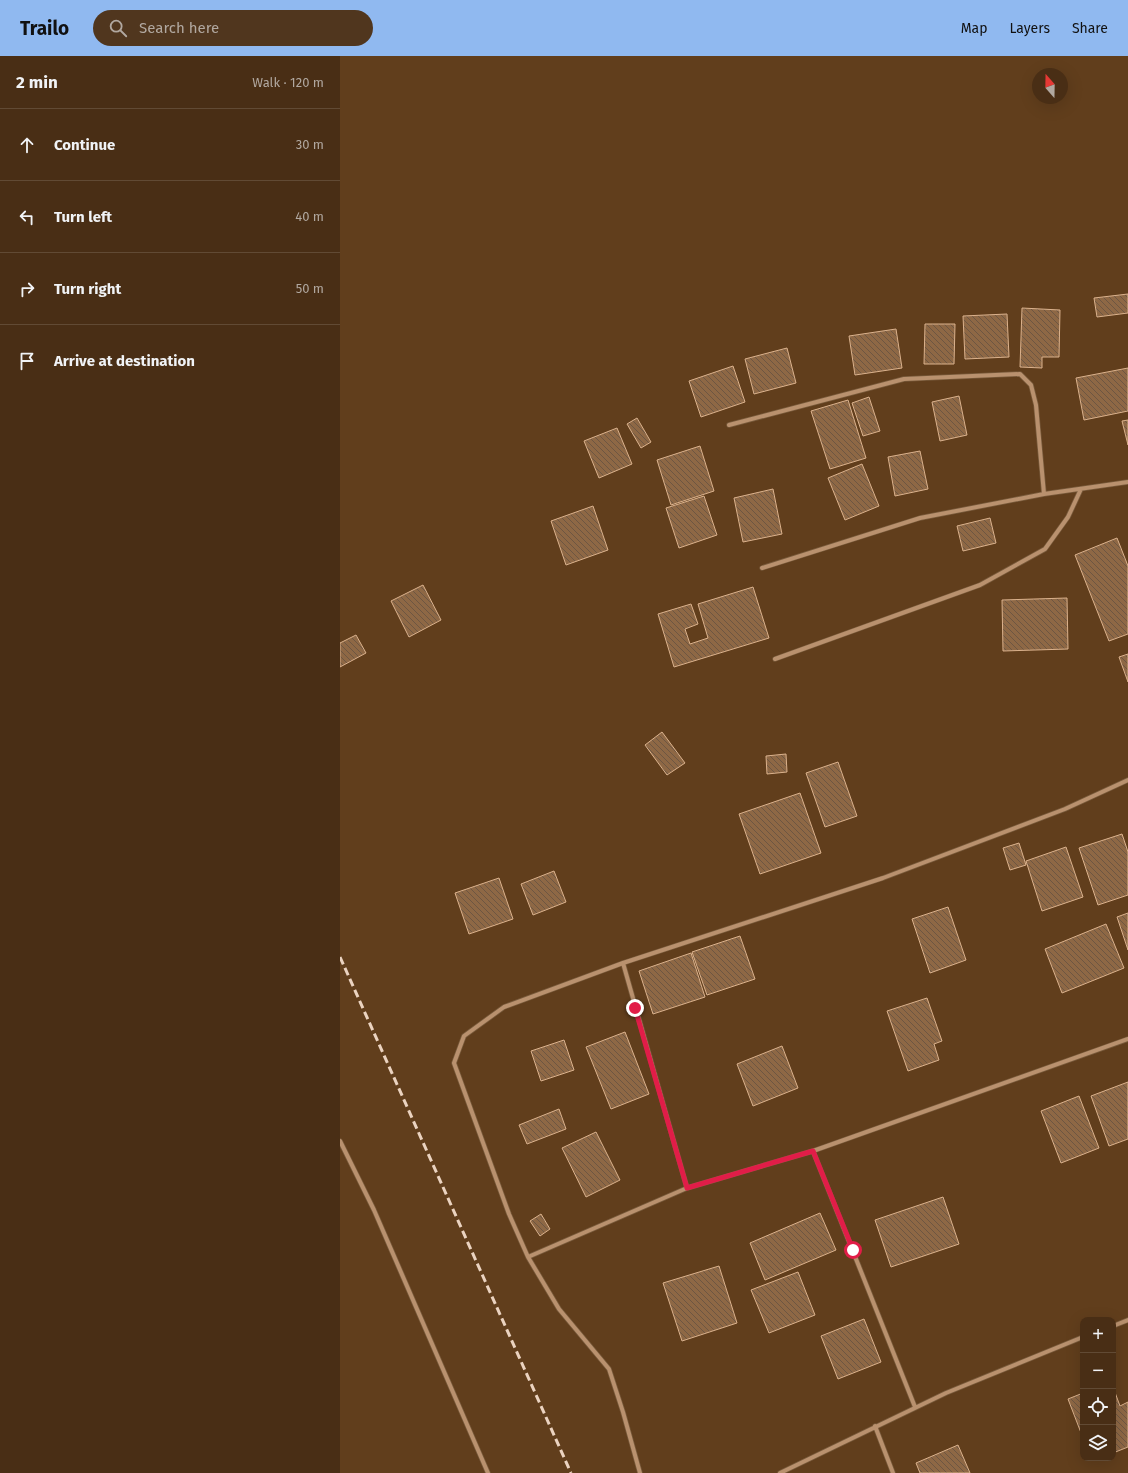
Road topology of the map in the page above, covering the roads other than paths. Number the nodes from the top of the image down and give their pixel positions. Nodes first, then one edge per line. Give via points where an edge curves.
1 (729, 425) dead end
2 (1128, 482) edge
3 (1080, 489) junction
4 (1044, 494) junction
5 (762, 568) dead end
6 (775, 659) dead end
7 (1128, 780) edge
8 (622, 963) junction
9 (1128, 1039) edge
10 (340, 1141) edge
11 (813, 1151) junction
12 (687, 1188) junction
13 (528, 1257) junction
14 (1128, 1320) edge
15 (1116, 1325) edge
16 (1080, 1338) edge
17 (915, 1407) junction
18 (875, 1426) junction
19 (488, 1473) edge
20 (640, 1473) edge
21 (780, 1473) edge
22 (893, 1473) edge

1 - 4 street via 904,379 1020,374 1031,385 1036,405
2 - 3 street
3 - 4 street
3 - 6 street via 1068,517 1045,549 980,585
4 - 5 street via 920,518
7 - 8 street via 1065,809 883,878
8 - 12 street
8 - 13 street via 504,1007 464,1036 454,1063 509,1214
9 - 11 street
10 - 19 street via 374,1210
11 - 12 street
11 - 17 street
12 - 13 street
13 - 20 street via 559,1309 609,1369
14 - 15 street
16 - 17 street
17 - 18 street
18 - 21 street
18 - 22 street

